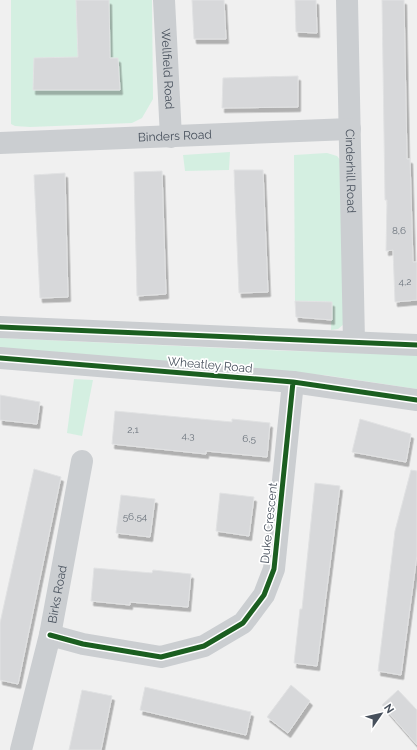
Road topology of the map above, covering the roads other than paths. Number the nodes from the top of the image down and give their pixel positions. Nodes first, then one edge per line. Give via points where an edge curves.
1 (164, 0) edge
2 (347, 0) edge
3 (350, 129) junction
4 (171, 137) junction
5 (0, 143) edge
6 (0, 327) edge
7 (354, 342) junction
8 (417, 344) edge
9 (0, 358) edge
10 (293, 382) junction
11 (417, 400) edge
12 (82, 461) dead end
13 (50, 635) junction
14 (21, 750) edge

1 - 4 street, Wellfield Road
2 - 3 street, Cinderhill Road
3 - 4 street, Binders Road
3 - 7 street, Cinderhill Road
4 - 5 street, Binders Road
6 - 7 street
7 - 8 street
9 - 10 street, Wheatley Road
10 - 11 street, Wheatley Road
10 - 13 street, Duke Crescent via 274,569 264,594 243,623 204,646 161,657 83,644
12 - 13 street, Birks Road
13 - 14 street, Birks Road

